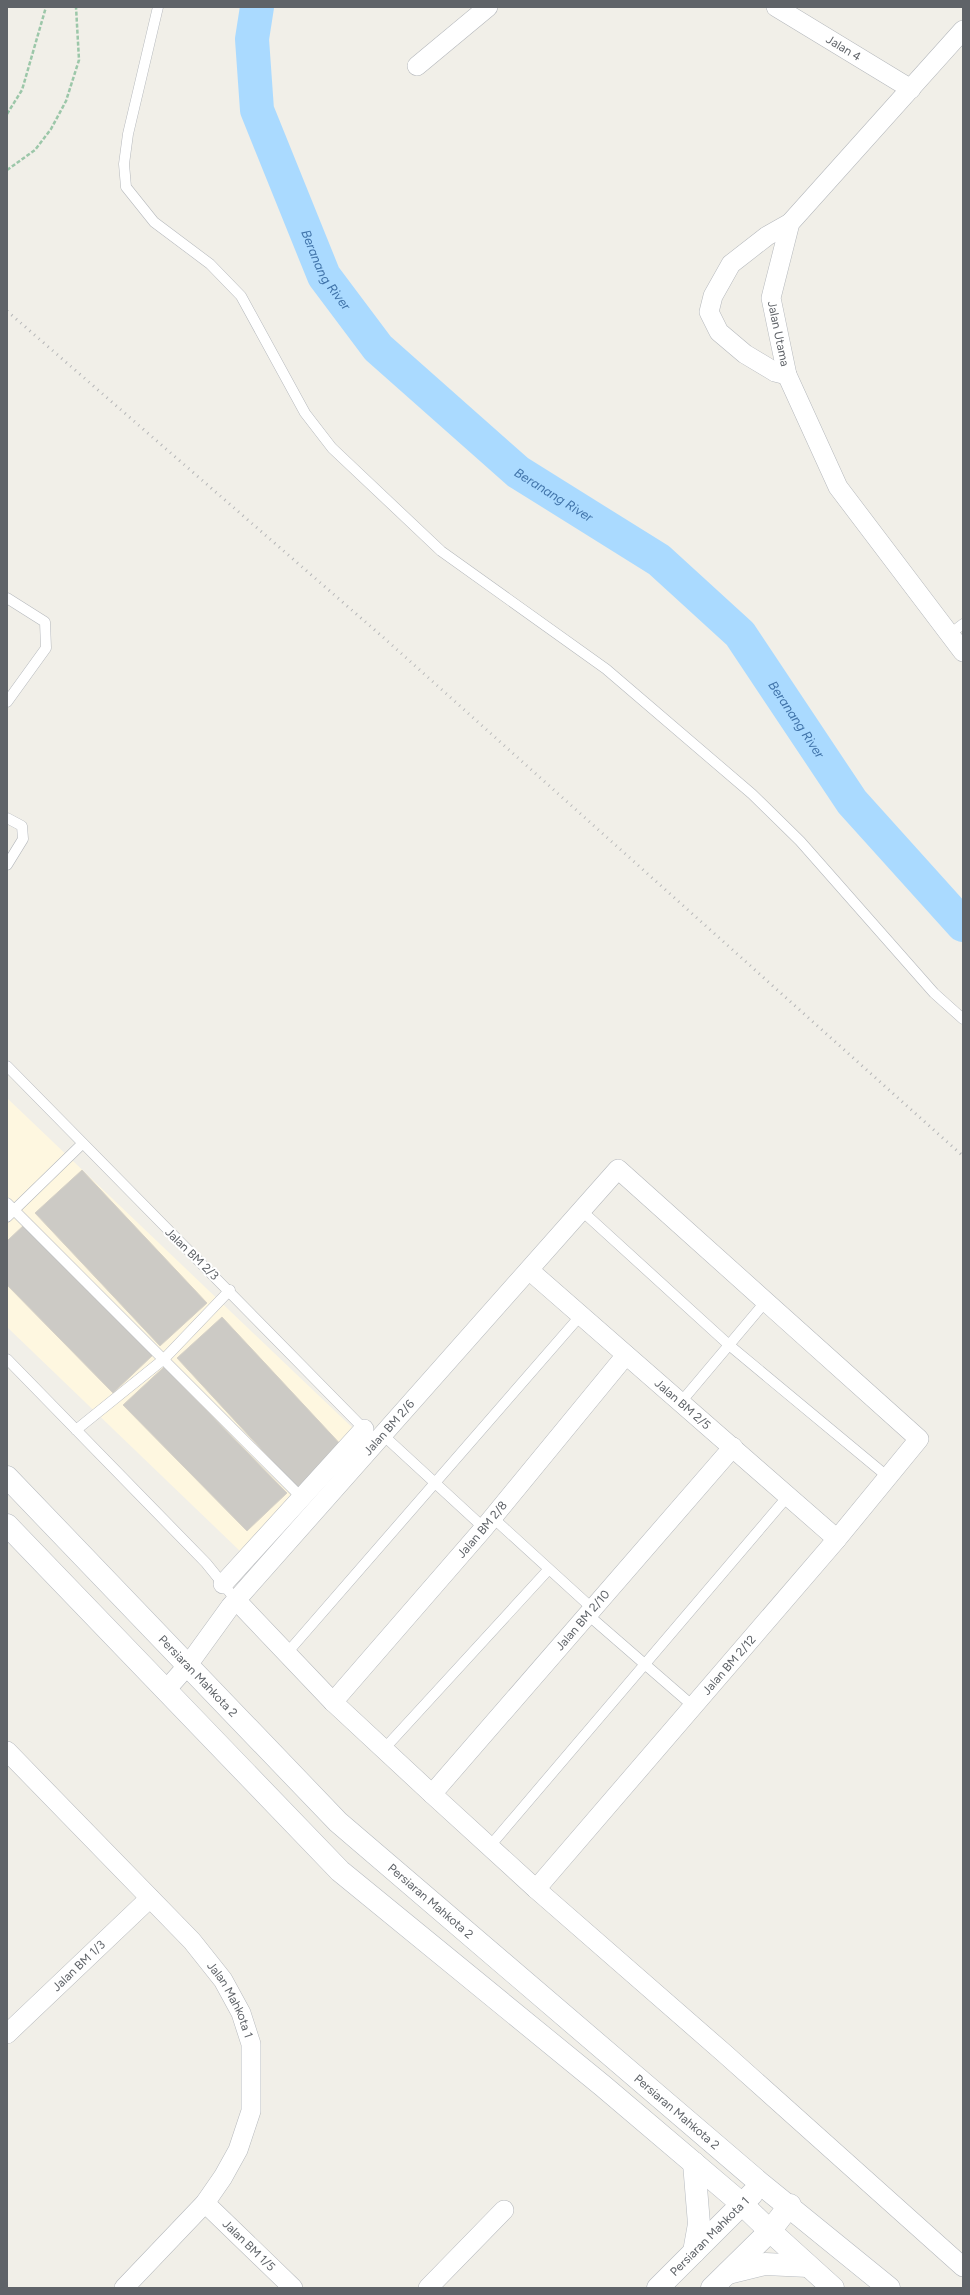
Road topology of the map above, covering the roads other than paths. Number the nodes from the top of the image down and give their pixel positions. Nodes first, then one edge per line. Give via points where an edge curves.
1 (158, 7) edge
2 (488, 7) edge
3 (776, 7) edge
4 (963, 30) edge
5 (417, 66) dead end
6 (910, 89) junction
7 (790, 223) junction
8 (787, 375) junction
9 (7, 598) edge
10 (956, 629) edge
11 (963, 652) edge
12 (7, 702) edge
13 (7, 818) edge
14 (7, 865) edge
15 (963, 1019) edge
16 (7, 1066) edge
17 (82, 1144) junction
18 (11, 1206) edge
19 (582, 1211) junction
20 (7, 1217) edge
21 (529, 1270) junction
22 (230, 1290) junction
23 (766, 1301) junction
24 (581, 1315) junction
25 (729, 1345) junction
26 (626, 1355) junction
27 (7, 1359) edge
28 (164, 1359) junction
29 (681, 1402) junction
30 (364, 1429) junction
31 (76, 1430) junction
32 (380, 1438) junction
33 (733, 1448) junction
34 (7, 1477) edge
35 (888, 1477) junction
36 (435, 1483) junction
37 (788, 1496) junction
38 (301, 1497) junction
39 (488, 1522) junction
40 (7, 1524) edge
41 (837, 1539) junction
42 (549, 1569) junction
43 (223, 1584) junction
44 (236, 1600) junction
45 (590, 1612) junction
46 (287, 1653) junction
47 (188, 1665) junction
48 (645, 1665) junction
49 (165, 1691) junction
50 (333, 1702) junction
51 (693, 1706) junction
52 (384, 1749) junction
53 (7, 1751) edge
54 (432, 1794) junction
55 (490, 1846) junction
56 (536, 1888) junction
57 (150, 1898) junction
58 (7, 2034) edge
59 (694, 2163) junction
60 (761, 2184) junction
61 (205, 2203) junction
62 (742, 2204) junction
63 (790, 2205) junction
64 (504, 2210) dead end
65 (770, 2231) junction
66 (694, 2252) junction
67 (808, 2266) junction
68 (963, 2267) edge
69 (728, 2273) junction
70 (124, 2288) edge
71 (293, 2288) edge
72 (428, 2288) edge
73 (658, 2288) edge
74 (712, 2288) edge
75 (833, 2288) edge
76 (889, 2288) edge

1 - 15 lane via 128,134 124,164 126,187 154,222 210,264 241,296 305,412 332,448 441,551 606,668 752,794 800,841 934,993
2 - 5 street
3 - 6 street, Jalan 4
4 - 6 street, Jalan Utama
6 - 7 street, Jalan Utama
7 - 8 street, Jalan Utama via 771,298
7 - 8 street via 767,236 731,264 713,296 709,312 719,332 745,354 775,372
8 - 10 street, Jalan Utama via 838,487
9 - 12 lane via 45,622 46,648
10 - 11 street, Jalan Utama
13 - 14 lane via 22,826 23,839
16 - 17 lane, Jalan BM 2/3
17 - 18 lane
17 - 22 lane, Jalan BM 2/3
18 - 20 lane
18 - 28 lane
19 - 21 street, Jalan BM 2/6
19 - 23 street, Jalan BM 2/6 via 618,1169
19 - 25 lane
21 - 24 street, Jalan BM 2/5
21 - 32 street, Jalan BM 2/6
22 - 28 lane
22 - 30 lane, Jalan BM 2/3
23 - 25 lane
23 - 35 street, Jalan BM 2/12 via 919,1439
24 - 26 street, Jalan BM 2/5
24 - 36 lane
25 - 29 lane
25 - 35 lane
26 - 29 street, Jalan BM 2/5
26 - 39 street, Jalan BM 2/8
27 - 31 lane
28 - 31 lane
28 - 38 lane
29 - 33 street, Jalan BM 2/5
30 - 32 lane, Jalan BM 2/3
30 - 38 street
31 - 43 lane via 206,1563
32 - 36 lane, Jalan BM 2/3
32 - 44 street, Jalan BM 2/6
33 - 37 street, Jalan BM 2/5
33 - 45 street, Jalan BM 2/10
34 - 47 main road, Persiaran Mahkota 2
35 - 41 street, Jalan BM 2/12
36 - 39 lane, Jalan BM 2/3
36 - 46 lane
37 - 41 street, Jalan BM 2/5
37 - 48 lane
38 - 43 street
39 - 42 lane, Jalan BM 2/3
39 - 50 street, Jalan BM 2/8
40 - 49 main road
41 - 51 street, Jalan BM 2/12
42 - 45 lane, Jalan BM 2/3
42 - 52 lane
43 - 44 lane
44 - 46 street
44 - 47 street, Jalan BM 2/6
45 - 48 lane, Jalan BM 2/3
45 - 54 street, Jalan BM 2/10
46 - 50 street
47 - 49 street, Jalan BM 2/6
47 - 60 main road, Persiaran Mahkota 2 via 338,1822
48 - 51 lane, Jalan BM 2/3
48 - 55 lane
49 - 59 main road via 340,1871
50 - 52 street
51 - 56 street, Jalan BM 2/12
52 - 54 street
53 - 57 street, Jalan Mahkota 1
54 - 55 street
55 - 56 street
56 - 68 street
57 - 58 street, Jalan BM 1/3
57 - 61 street, Jalan Mahkota 1 via 192,1941 223,1980 241,2013 251,2044 251,2111 238,2150
59 - 62 main road
59 - 66 main road via 699,2224
60 - 62 main road, Persiaran Mahkota 1
60 - 63 main road, Persiaran Mahkota 2
61 - 70 street, Jalan Mahkota 1
61 - 71 street, Jalan BM 1/5
62 - 65 main road
62 - 66 main road, Persiaran Mahkota 1
63 - 65 main road
63 - 76 main road, Persiaran Mahkota 2
64 - 72 street
65 - 67 main road
65 - 69 main road
66 - 73 main road, Persiaran Mahkota 1
67 - 69 main road via 765,2264
67 - 75 main road
69 - 74 main road

